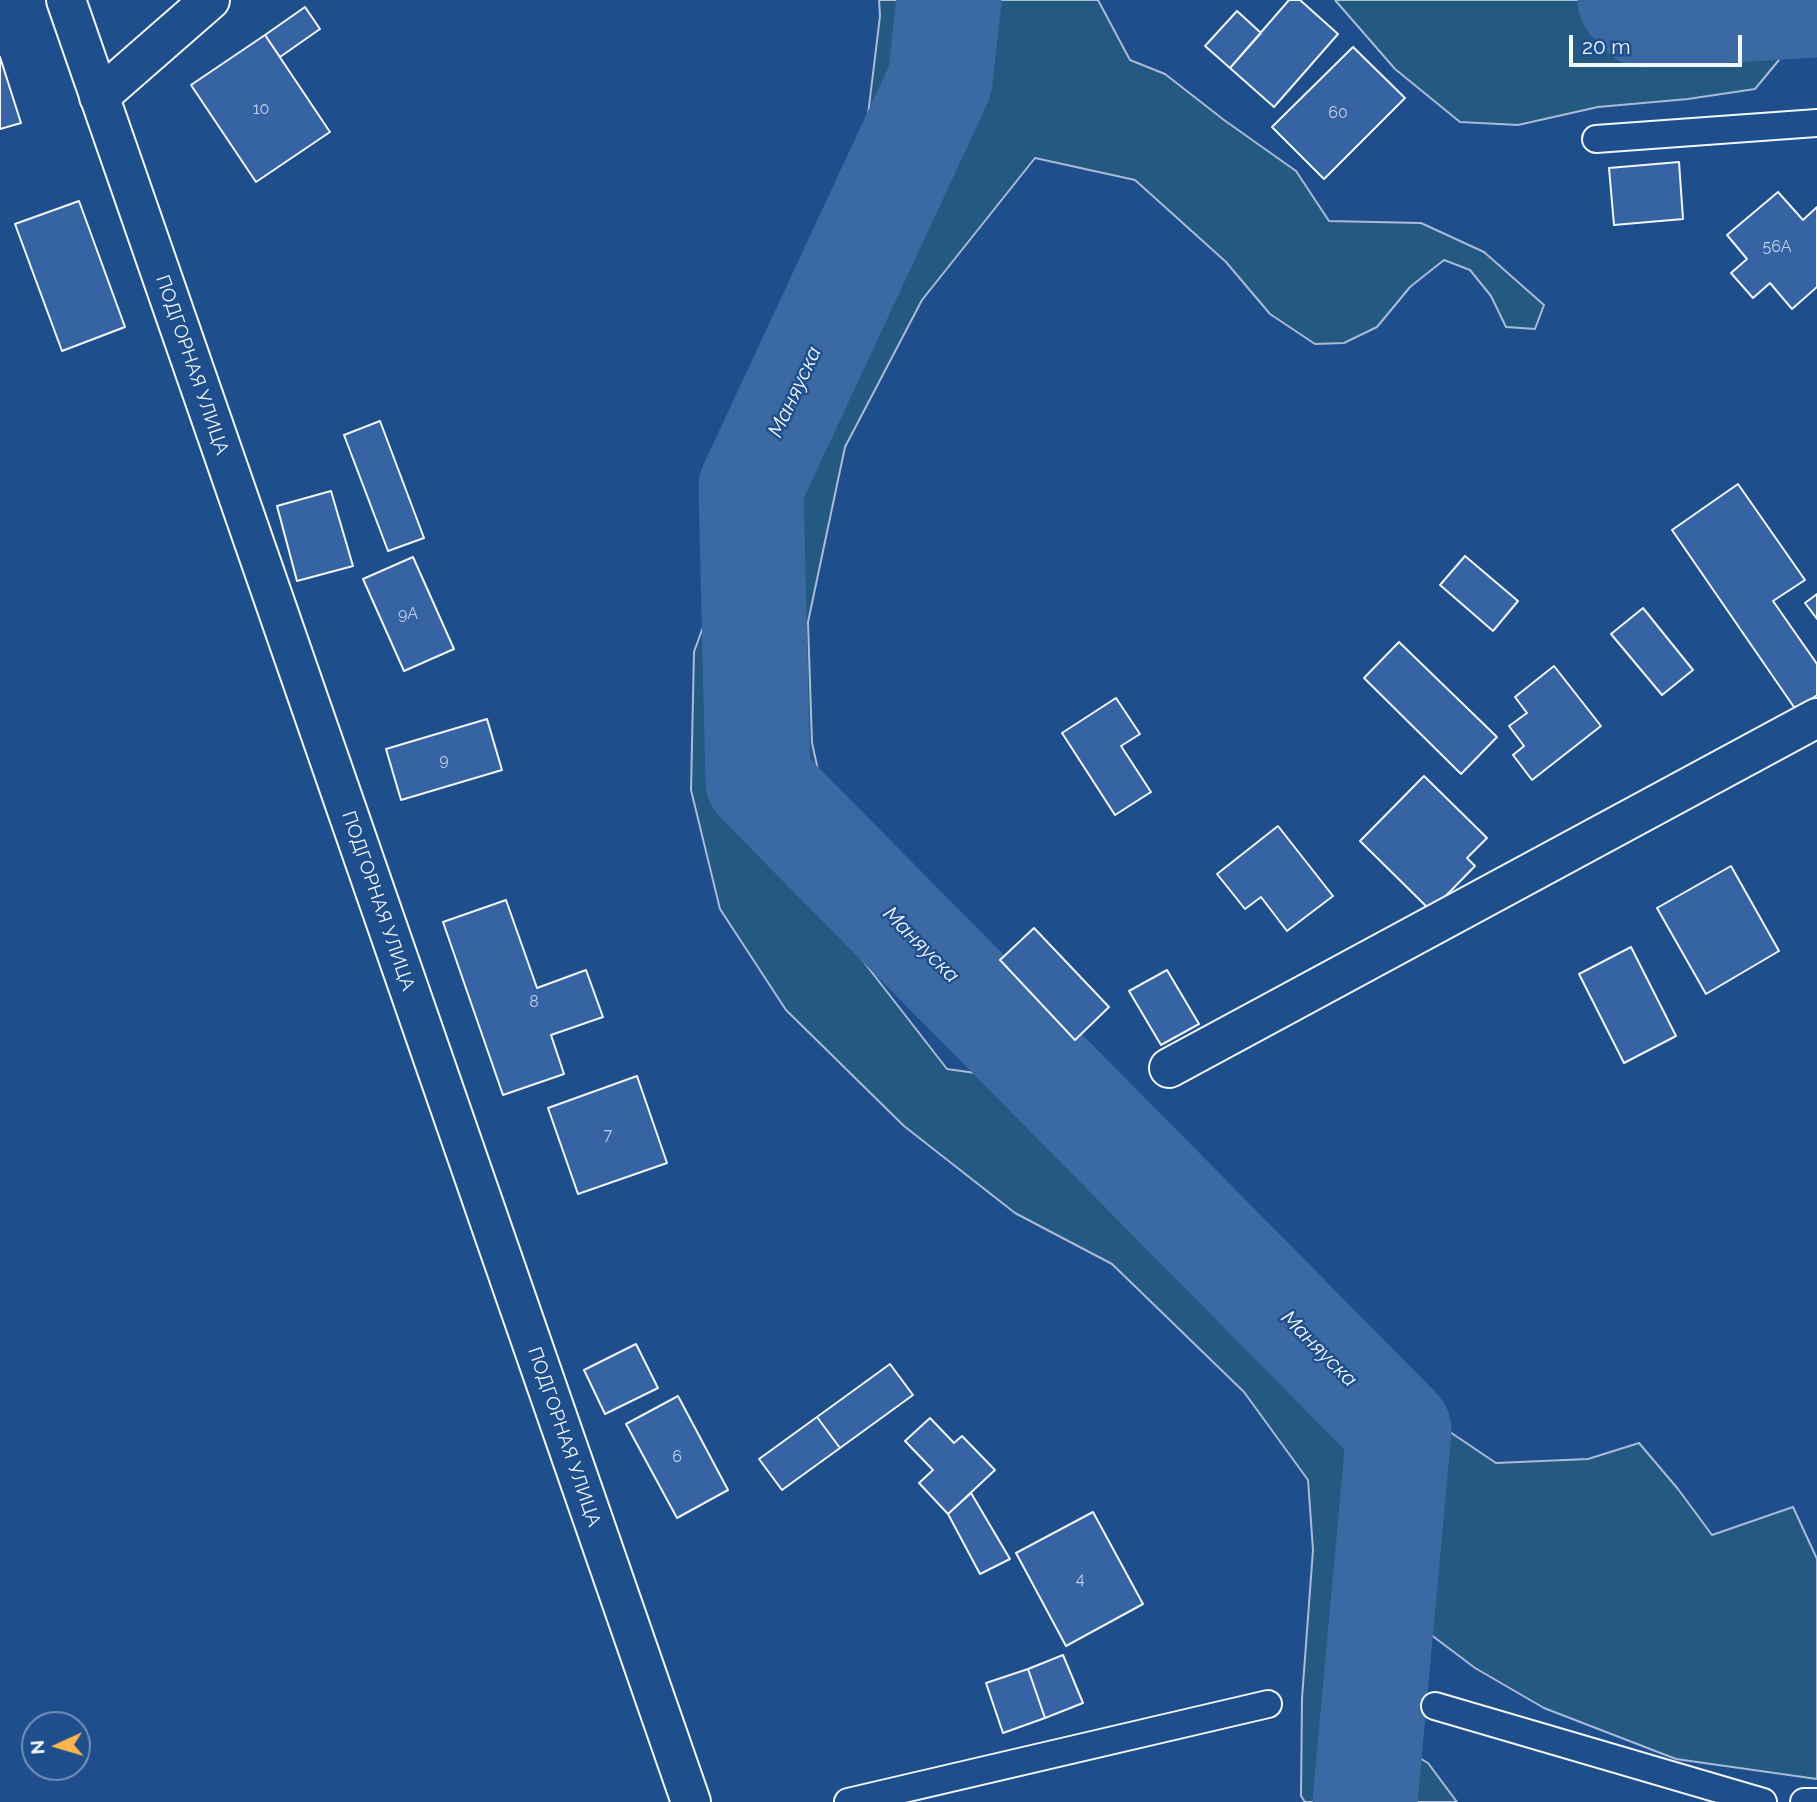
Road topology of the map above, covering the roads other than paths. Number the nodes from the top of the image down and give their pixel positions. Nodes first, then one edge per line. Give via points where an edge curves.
1 (66, 0) edge
2 (210, 0) edge
3 (99, 97) junction
4 (1817, 123) edge
5 (1596, 139) dead end
6 (1817, 718) edge
7 (1169, 1068) dead end
8 (1268, 1704) dead end
9 (1435, 1706) dead end
10 (691, 1802) edge
11 (848, 1802) edge
12 (1763, 1802) edge
13 (1804, 1802) edge
14 (1817, 1802) edge

1 - 3 street, ПОДГОРНАЯ УЛИЦА
2 - 3 street
3 - 10 street, ПОДГОРНАЯ УЛИЦА
4 - 5 lane
6 - 7 street
8 - 11 lane
9 - 12 lane
13 - 14 lane

